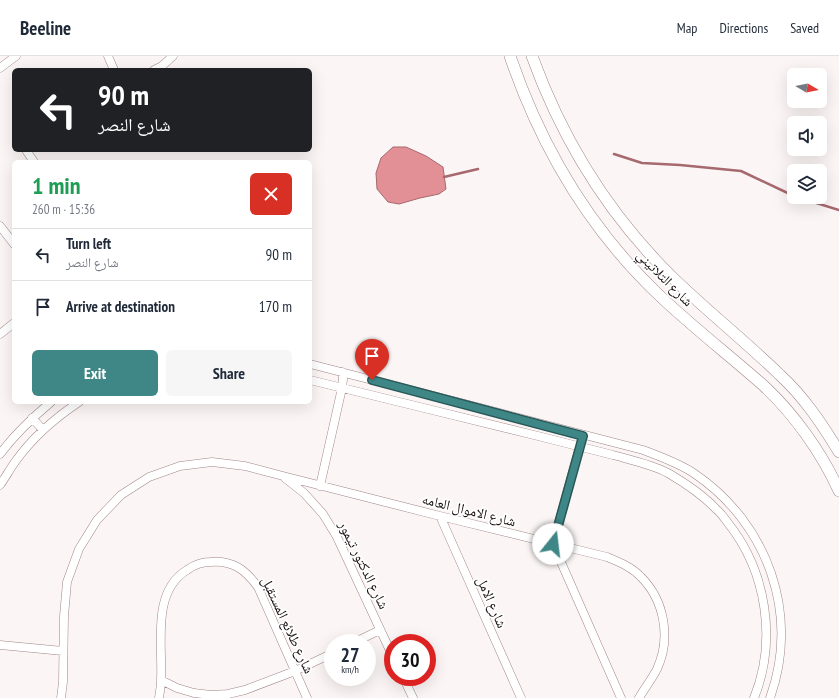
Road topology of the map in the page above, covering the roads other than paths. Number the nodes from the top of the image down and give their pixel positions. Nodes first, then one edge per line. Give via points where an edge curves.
1 (16, 56) edge
2 (108, 56) edge
3 (173, 56) edge
4 (510, 56) edge
5 (532, 56) edge
6 (0, 68) edge
7 (113, 68) edge
8 (158, 68) edge
9 (0, 226) edge
10 (12, 241) edge
11 (12, 325) edge
12 (0, 334) edge
13 (312, 364) edge
14 (342, 372) junction
15 (312, 380) edge
16 (342, 388) junction
17 (49, 404) edge
18 (76, 404) edge
19 (32, 418) junction
20 (43, 430) junction
21 (583, 436) junction
22 (581, 446) junction
23 (839, 452) edge
24 (0, 454) edge
25 (283, 476) junction
26 (0, 485) edge
27 (320, 486) junction
28 (839, 491) edge
29 (440, 516) junction
30 (553, 544) junction
31 (380, 630) junction
32 (372, 634) edge
33 (384, 638) edge
34 (0, 645) edge
35 (63, 651) junction
36 (324, 657) edge
37 (295, 671) junction
38 (161, 680) junction
39 (407, 686) edge
40 (61, 698) edge
41 (159, 698) edge
42 (307, 698) edge
43 (412, 698) edge
44 (522, 698) edge
45 (621, 698) edge
46 (638, 698) edge
47 (754, 698) edge
48 (770, 698) edge

1 - 6 street
2 - 7 street
3 - 8 street
4 - 28 main road, شارع التلاتيني via 528,104 554,157 601,230 659,296 786,409 806,434
5 - 23 main road, شارع التلاتيني via 572,146 617,215 672,278 781,375 823,426
9 - 10 street
11 - 12 street
13 - 14 street
14 - 16 street
14 - 21 street
15 - 16 street
16 - 22 street
16 - 27 street
17 - 19 street
18 - 20 street
19 - 20 street
19 - 24 street
20 - 26 street via 16,461
21 - 22 street
21 - 48 street via 643,450 694,473 717,490 753,533 766,558 775,585 780,613 778,669
22 - 30 street
22 - 47 street via 637,461 666,472 694,489 717,509 737,534 752,562 762,592 766,623 765,655
25 - 27 street, شارع الاموال العامه
25 - 31 street, شارع الدكتور تيمور via 304,493 334,531
25 - 35 street, شارع الاموال العامه via 245,466 212,462 180,466 149,477 121,495 97,520 79,549 67,582
27 - 29 street, شارع الاموال العامه
29 - 30 street, شارع الاموال العامه
29 - 44 street, شارع الامل
30 - 45 street
30 - 46 street, شارع الاموال العامه via 607,557 625,565 641,577 654,593 662,611 665,630 663,650 657,669
31 - 32 street
31 - 33 street, شارع الدكتور تيمور
34 - 35 street
35 - 40 street, شارع الاموال العامه
36 - 37 street
37 - 38 street via 228,694 194,693
37 - 38 street, شارع طلائع المستقبل via 258,587 251,577 241,569 217,561 192,566 173,582 167,593 160,634
37 - 42 street, شارع طلائع المستقبل
38 - 41 street, شارع طلائع المستقبل
39 - 43 street

